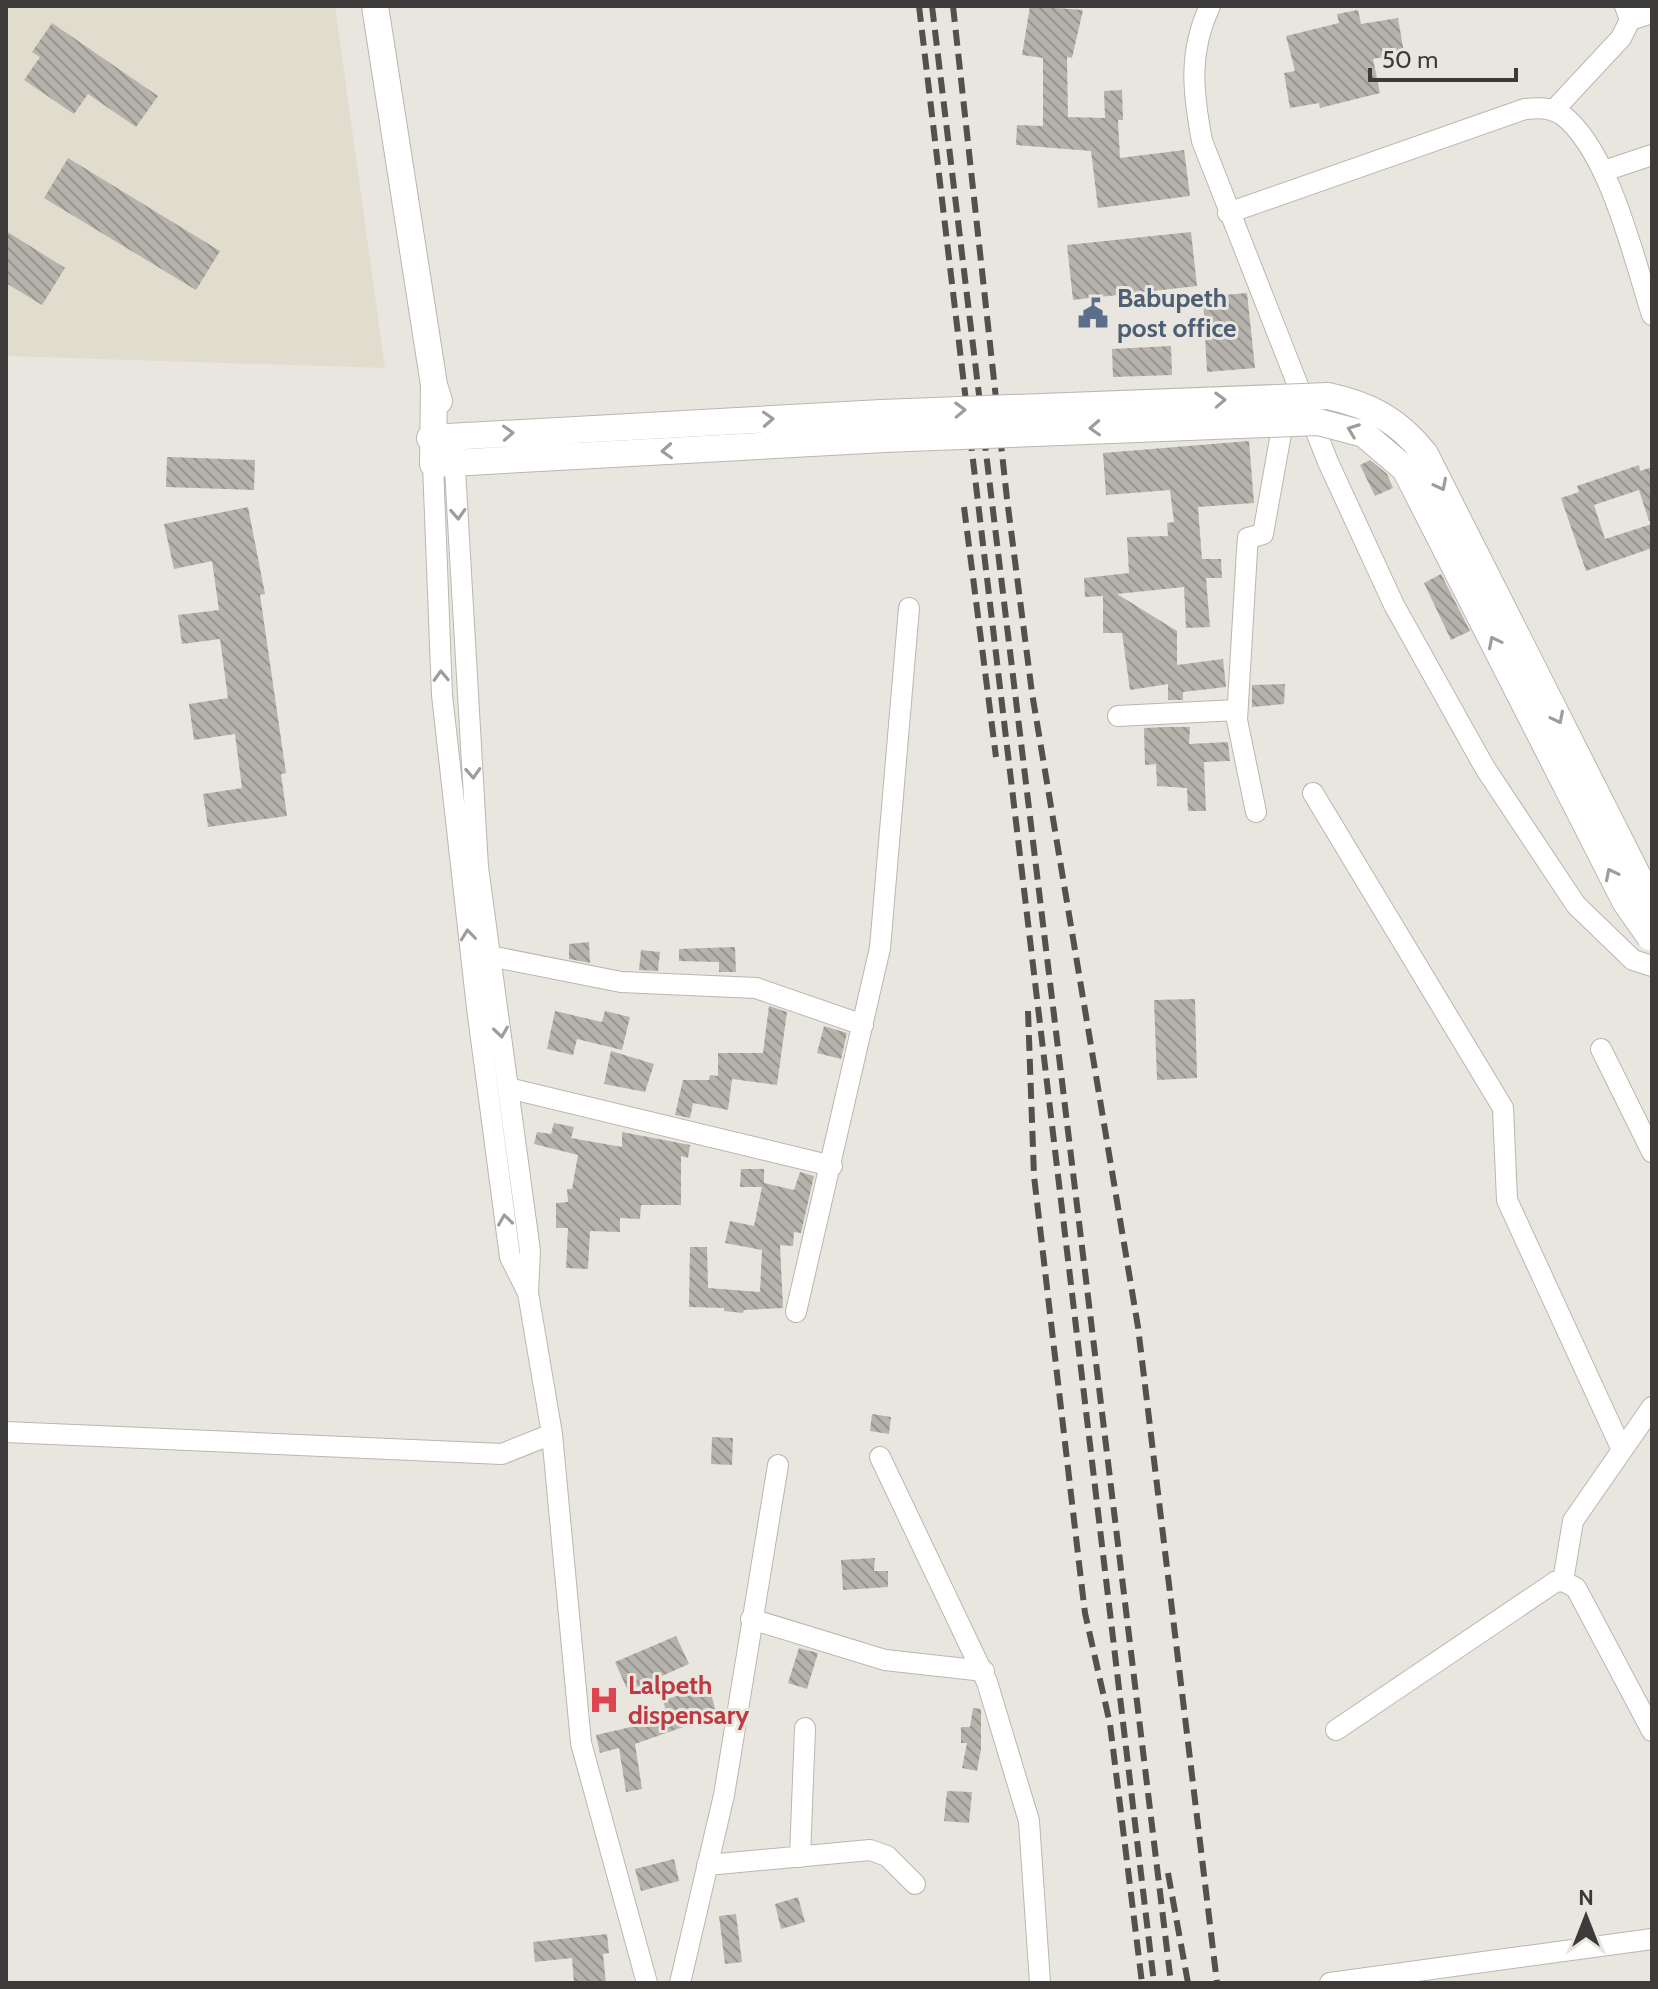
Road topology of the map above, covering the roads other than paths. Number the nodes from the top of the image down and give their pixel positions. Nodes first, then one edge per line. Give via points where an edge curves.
1 (375, 6) edge
2 (1210, 6) edge
3 (1628, 13) edge
4 (1652, 13) edge
5 (1553, 111) junction
6 (1652, 155) edge
7 (1604, 171) junction
8 (1228, 213) junction
9 (1652, 315) edge
10 (1292, 368) junction
11 (442, 450) junction
12 (909, 608) dead end
13 (1237, 710) junction
14 (1118, 716) dead end
15 (1313, 793) dead end
16 (1256, 812) dead end
17 (1652, 930) edge
18 (1652, 940) edge
19 (490, 956) junction
20 (1652, 966) edge
21 (863, 1025) junction
22 (1601, 1049) dead end
23 (508, 1088) junction
24 (1652, 1152) edge
25 (832, 1166) junction
26 (528, 1293) junction
27 (796, 1312) dead end
28 (1652, 1407) edge
29 (6, 1432) edge
30 (552, 1434) junction
31 (1622, 1450) junction
32 (880, 1457) dead end
33 (778, 1465) dead end
34 (1563, 1581) junction
35 (751, 1619) junction
36 (984, 1671) junction
37 (805, 1728) dead end
38 (1336, 1730) dead end
39 (1652, 1731) edge
40 (800, 1857) junction
41 (707, 1865) junction
42 (915, 1884) dead end
43 (1652, 1939) edge
44 (647, 1983) edge
45 (680, 1983) edge
46 (1040, 1983) edge
47 (1330, 1983) edge

1 - 11 main road
2 - 8 street via 1194,54 1193,92 1202,141
3 - 4 street
3 - 5 street via 1621,38
5 - 7 street via 1574,128
5 - 8 street via 1525,109
6 - 7 street
7 - 9 street
8 - 10 street
10 - 13 street via 1263,534 1248,538
10 - 20 street via 1328,462 1394,605 1485,768 1576,905 1633,960
11 -> 17 main road, bridge via 882,413 1328,396 1354,401 1388,418 1425,454 1646,892
18 -> 11 main road, bridge via 1626,903 1405,469 1364,434 1318,422
11 -> 19 street
26 -> 11 street via 510,1257 442,695
12 - 21 street via 882,935
13 - 14 street
13 - 16 street
15 - 31 street via 1503,1108 1507,1200
19 - 21 street via 621,982 756,988
19 -> 23 street
21 - 25 street
22 - 24 street
23 - 25 street
23 - 26 street via 530,1251
25 - 27 street
26 - 30 street
28 - 31 street
29 - 30 street via 502,1454
30 - 44 street via 581,1743
31 - 34 street via 1573,1521
32 - 36 street
33 - 35 street
34 - 38 street
34 - 39 street via 1576,1588
35 - 36 street via 885,1660
35 - 41 street via 724,1795
36 - 46 street via 1029,1821
37 - 40 street
40 - 41 street
40 - 42 street via 879,1852
41 - 45 street
43 - 47 street

